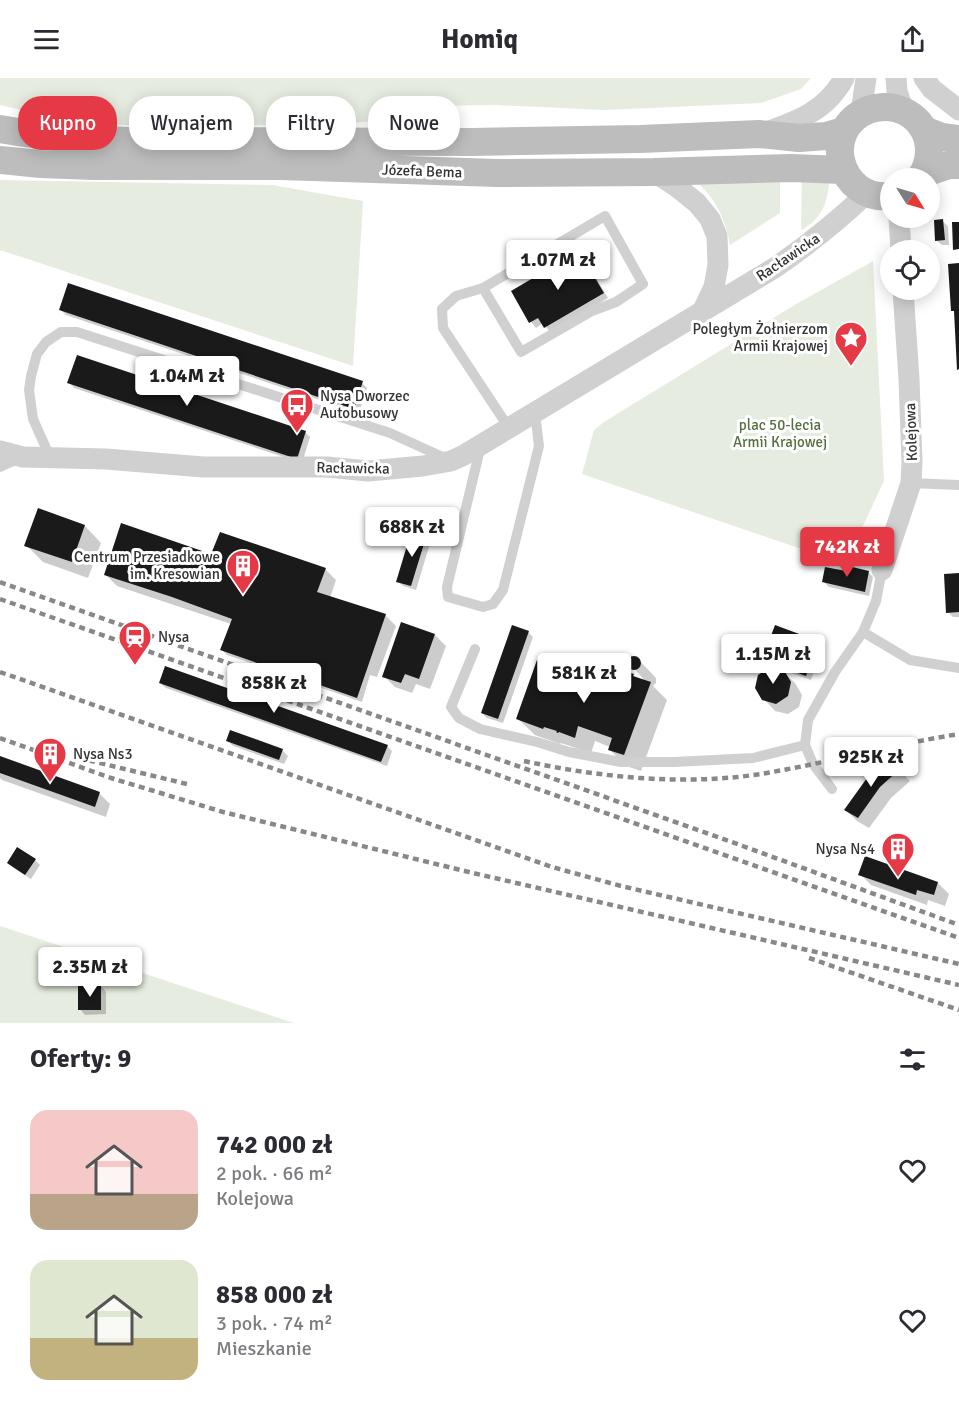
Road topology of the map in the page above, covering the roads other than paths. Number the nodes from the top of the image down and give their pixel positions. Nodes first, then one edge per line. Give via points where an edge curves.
1 (844, 78) edge
2 (866, 78) edge
3 (896, 78) edge
4 (924, 78) edge
5 (903, 110) junction
6 (959, 110) edge
7 (853, 122) junction
8 (0, 129) edge
9 (924, 130) junction
10 (759, 134) junction
11 (959, 139) edge
12 (0, 160) edge
13 (959, 165) edge
14 (925, 168) edge
15 (940, 169) edge
16 (843, 170) junction
17 (654, 172) junction
18 (879, 195) edge
19 (483, 288) junction
20 (904, 300) edge
21 (702, 312) junction
22 (534, 413) junction
23 (509, 428) junction
24 (482, 444) junction
25 (0, 451) edge
26 (23, 457) junction
27 (50, 457) junction
28 (451, 461) junction
29 (0, 467) edge
30 (911, 483) junction
31 (959, 485) edge
32 (882, 570) joint
33 (864, 632) junction
34 (475, 649) dead end
35 (959, 668) edge
36 (805, 745) junction
37 (832, 789) dead end

1 - 10 street, Józefa Bema via 818,110
2 - 7 street
3 - 5 street
4 - 6 street
5 - 7 main road, Józefa Bema via 874,108
5 - 9 main road
7 - 10 main road, Józefa Bema via 826,136
7 - 16 main road via 840,144
8 - 10 main road, Józefa Bema via 128,141 471,142
9 - 11 main road
9 - 14 main road via 929,144
12 - 17 main road, Józefa Bema via 93,166
13 - 15 main road
16 - 17 main road, Józefa Bema
16 - 18 main road via 857,188
17 - 21 street via 698,203 717,236 714,287
18 - 21 street, Racławicka via 776,267
19 - 19 lane via 521,352 643,284 605,216
19 - 23 lane via 456,296 442,309 443,328
20 - 30 street, Kolejowa
21 - 22 street, Racławicka
22 - 23 street, Racławicka
22 - 24 lane via 539,446 503,590 493,604 483,607 448,597 447,587
23 - 24 street, Racławicka
24 - 28 street, Racławicka
25 - 26 street, Racławicka
26 - 27 street, Racławicka
26 - 29 lane
27 - 28 street, Racławicka via 203,467 327,467 368,471
27 - 28 lane via 33,419 31,376 37,354 46,342 61,332 77,332 390,433
30 - 31 lane
30 - 32 street, Kolejowa
32 - 33 lane
33 - 35 lane via 910,660
33 - 36 lane via 808,720
34 - 36 lane via 451,707 459,718 480,729 621,762 753,758
36 - 37 lane via 813,764

